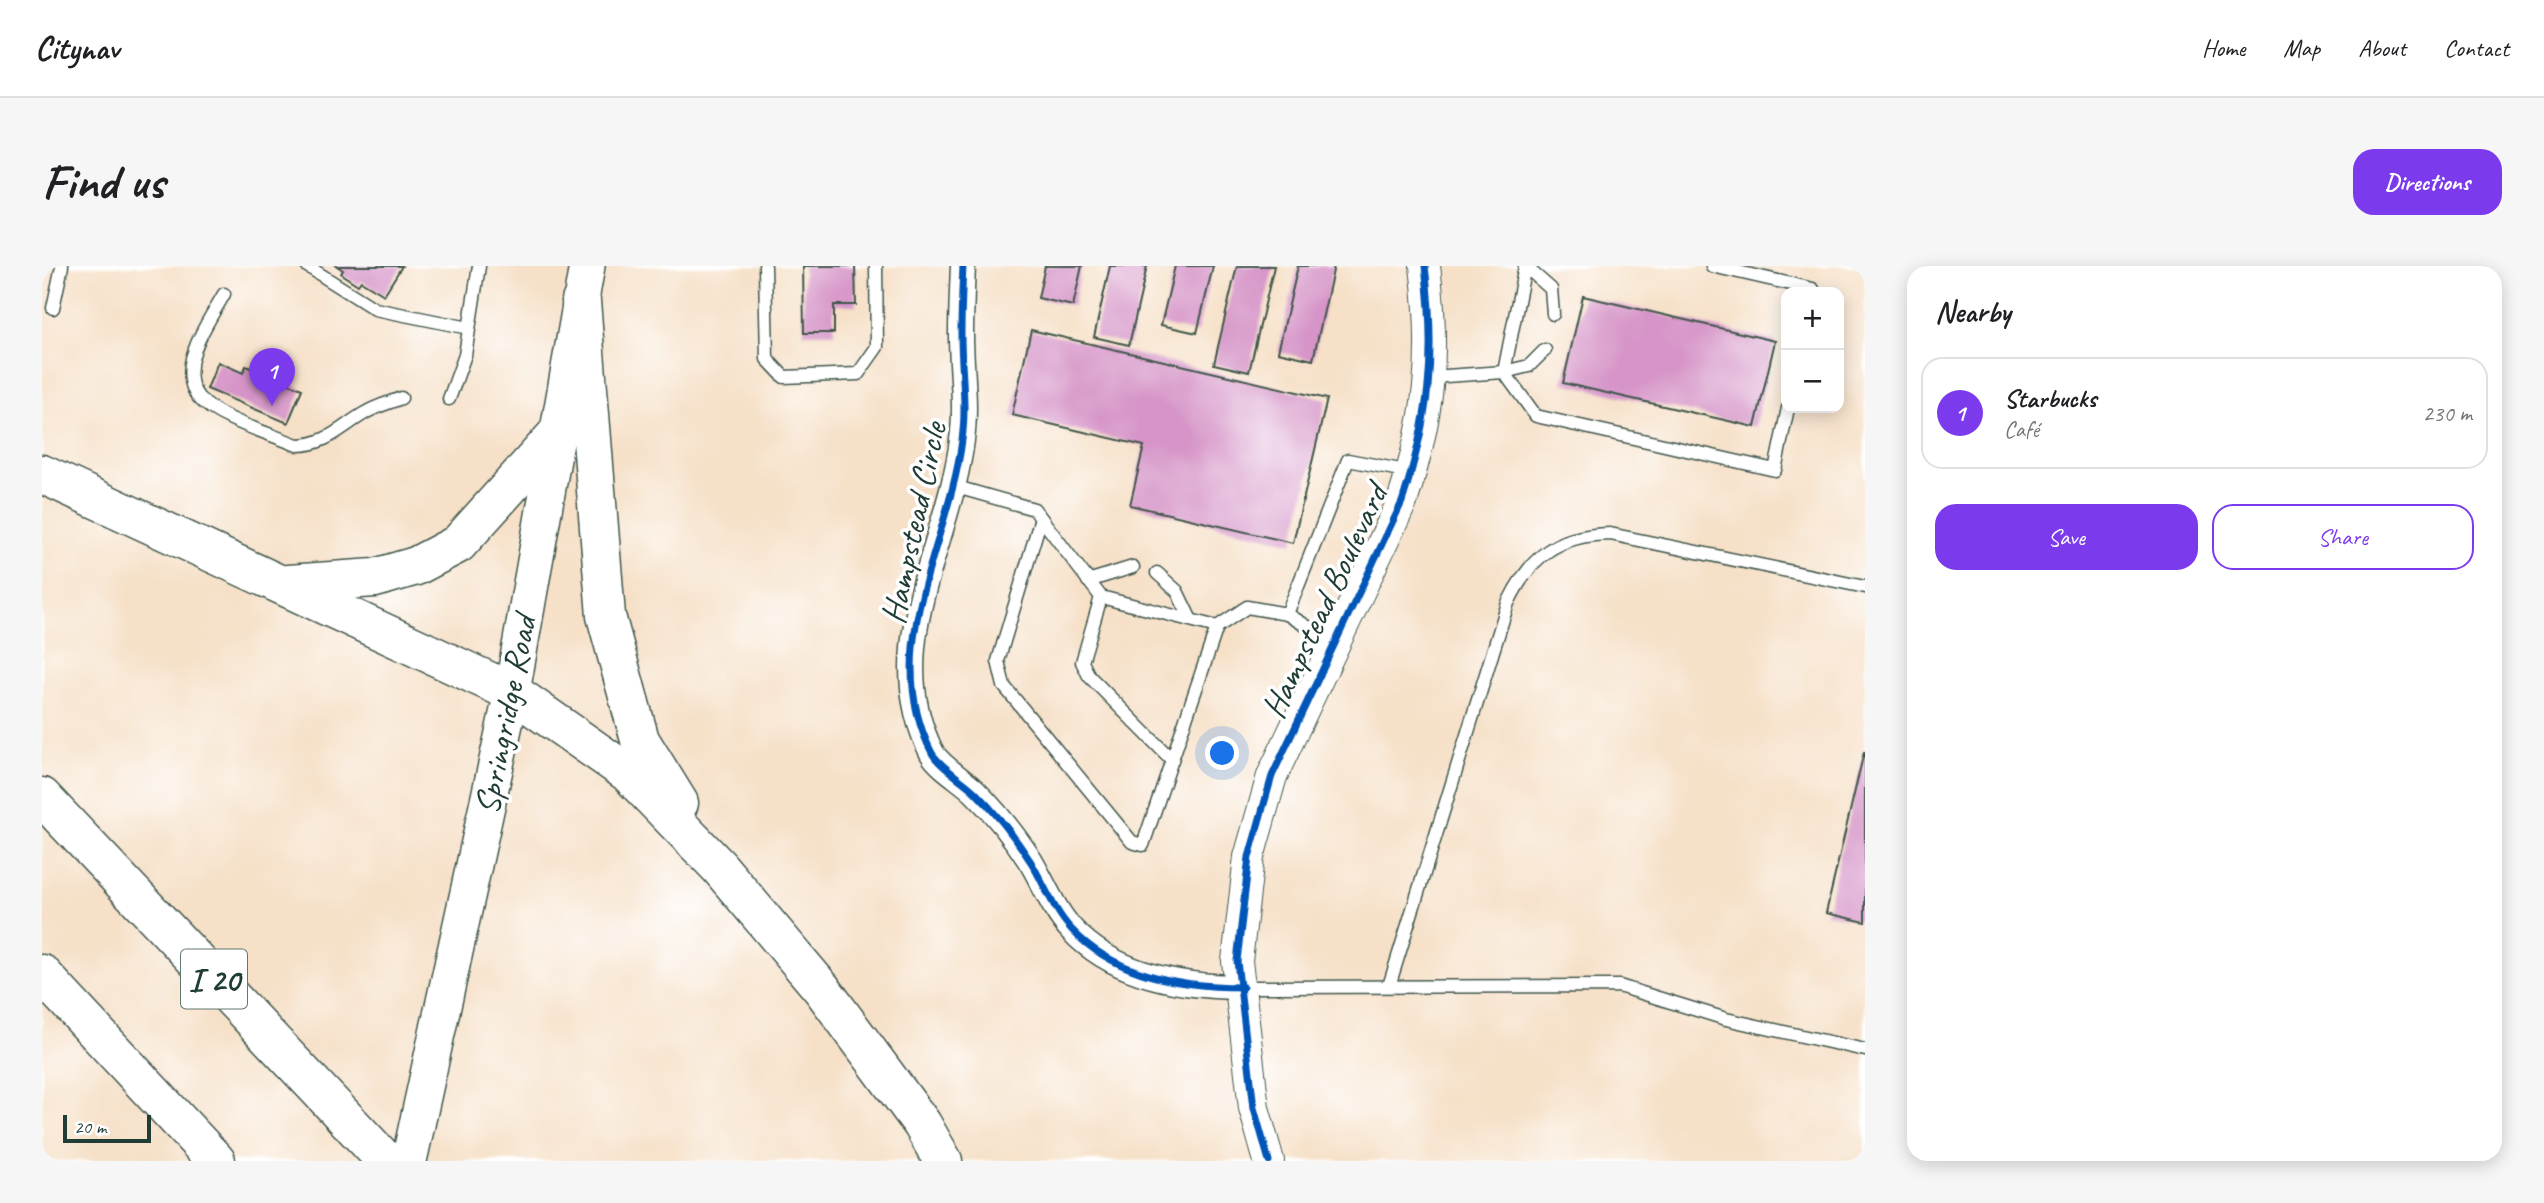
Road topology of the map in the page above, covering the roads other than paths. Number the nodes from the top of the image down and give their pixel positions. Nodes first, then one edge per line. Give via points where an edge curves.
1 (62, 266) edge
2 (307, 266) edge
3 (479, 266) edge
4 (765, 266) edge
5 (876, 266) edge
6 (963, 266) edge
7 (1425, 266) edge
8 (1525, 266) edge
9 (1712, 266) edge
10 (584, 284) edge
11 (1804, 287) edge
12 (224, 294) dead end
13 (53, 308) dead end
14 (1553, 314) dead end
15 (469, 328) junction
16 (1545, 350) dead end
17 (1504, 372) junction
18 (1431, 377) junction
19 (401, 398) dead end
20 (449, 399) dead end
21 (1787, 413) edge
22 (558, 433) junction
23 (1411, 472) junction
24 (42, 474) edge
25 (953, 486) junction
26 (1041, 518) junction
27 (1133, 567) dead end
28 (1157, 573) dead end
29 (1088, 581) junction
30 (280, 584) junction
31 (1865, 587) edge
32 (1101, 597) junction
33 (1287, 614) junction
34 (1190, 618) junction
35 (1217, 627) junction
36 (1334, 643) junction
37 (512, 692) junction
38 (1172, 760) junction
39 (42, 797) edge
40 (719, 867) junction
41 (42, 974) edge
42 (1389, 986) junction
43 (1243, 987) junction
44 (1865, 1050) edge
45 (216, 1161) edge
46 (386, 1161) edge
47 (409, 1161) edge
48 (943, 1161) edge
49 (1269, 1161) edge

1 - 13 lane
2 - 15 lane via 376,309
3 - 15 lane
4 - 5 lane via 766,359 785,377 858,374 877,347
6 - 25 street, Hampstead Circle via 965,404
7 - 18 street, Hampstead Boulevard
8 - 14 lane via 1551,289
8 - 17 lane
9 - 11 lane
10 - 22 main road, Springridge Road
10 - 40 highway via 606,616 640,740
12 - 19 lane via 194,350 190,370 199,398 213,409 297,445 309,445 324,441 367,411
15 - 20 lane
16 - 17 lane via 1530,366
17 - 18 lane
17 - 21 lane via 1536,416 1775,470
18 - 23 street, Hampstead Boulevard
22 - 30 highway via 458,544 416,566 375,578
22 - 37 main road, Springridge Road
23 - 33 lane via 1348,460
23 - 36 street, Hampstead Boulevard via 1402,502
24 - 30 highway
25 - 26 lane via 1034,509
25 - 43 street, Hampstead Circle via 913,646 913,696 934,756 997,815 1071,930 1136,970 1165,980 1201,987
26 - 29 lane
26 - 38 lane via 998,661 1004,686 1132,842 1143,845
27 - 29 lane
28 - 34 lane via 1177,591
29 - 32 lane
30 - 37 highway
31 - 42 lane via 1610,534 1567,540 1537,558 1523,573 1508,603
32 - 34 lane
32 - 38 lane via 1082,662 1089,676
33 - 35 lane via 1247,607
33 - 36 lane
34 - 35 lane
35 - 38 lane
36 - 43 street, Hampstead Boulevard via 1262,805 1241,919 1237,961
37 - 40 highway via 628,773
37 - 47 main road, Springridge Road
39 - 46 highway, I 20
40 - 48 highway via 822,989 922,1124
41 - 45 highway
42 - 43 lane
42 - 44 lane via 1619,986 1726,1019
43 - 49 street, Hampstead Boulevard via 1254,1108

